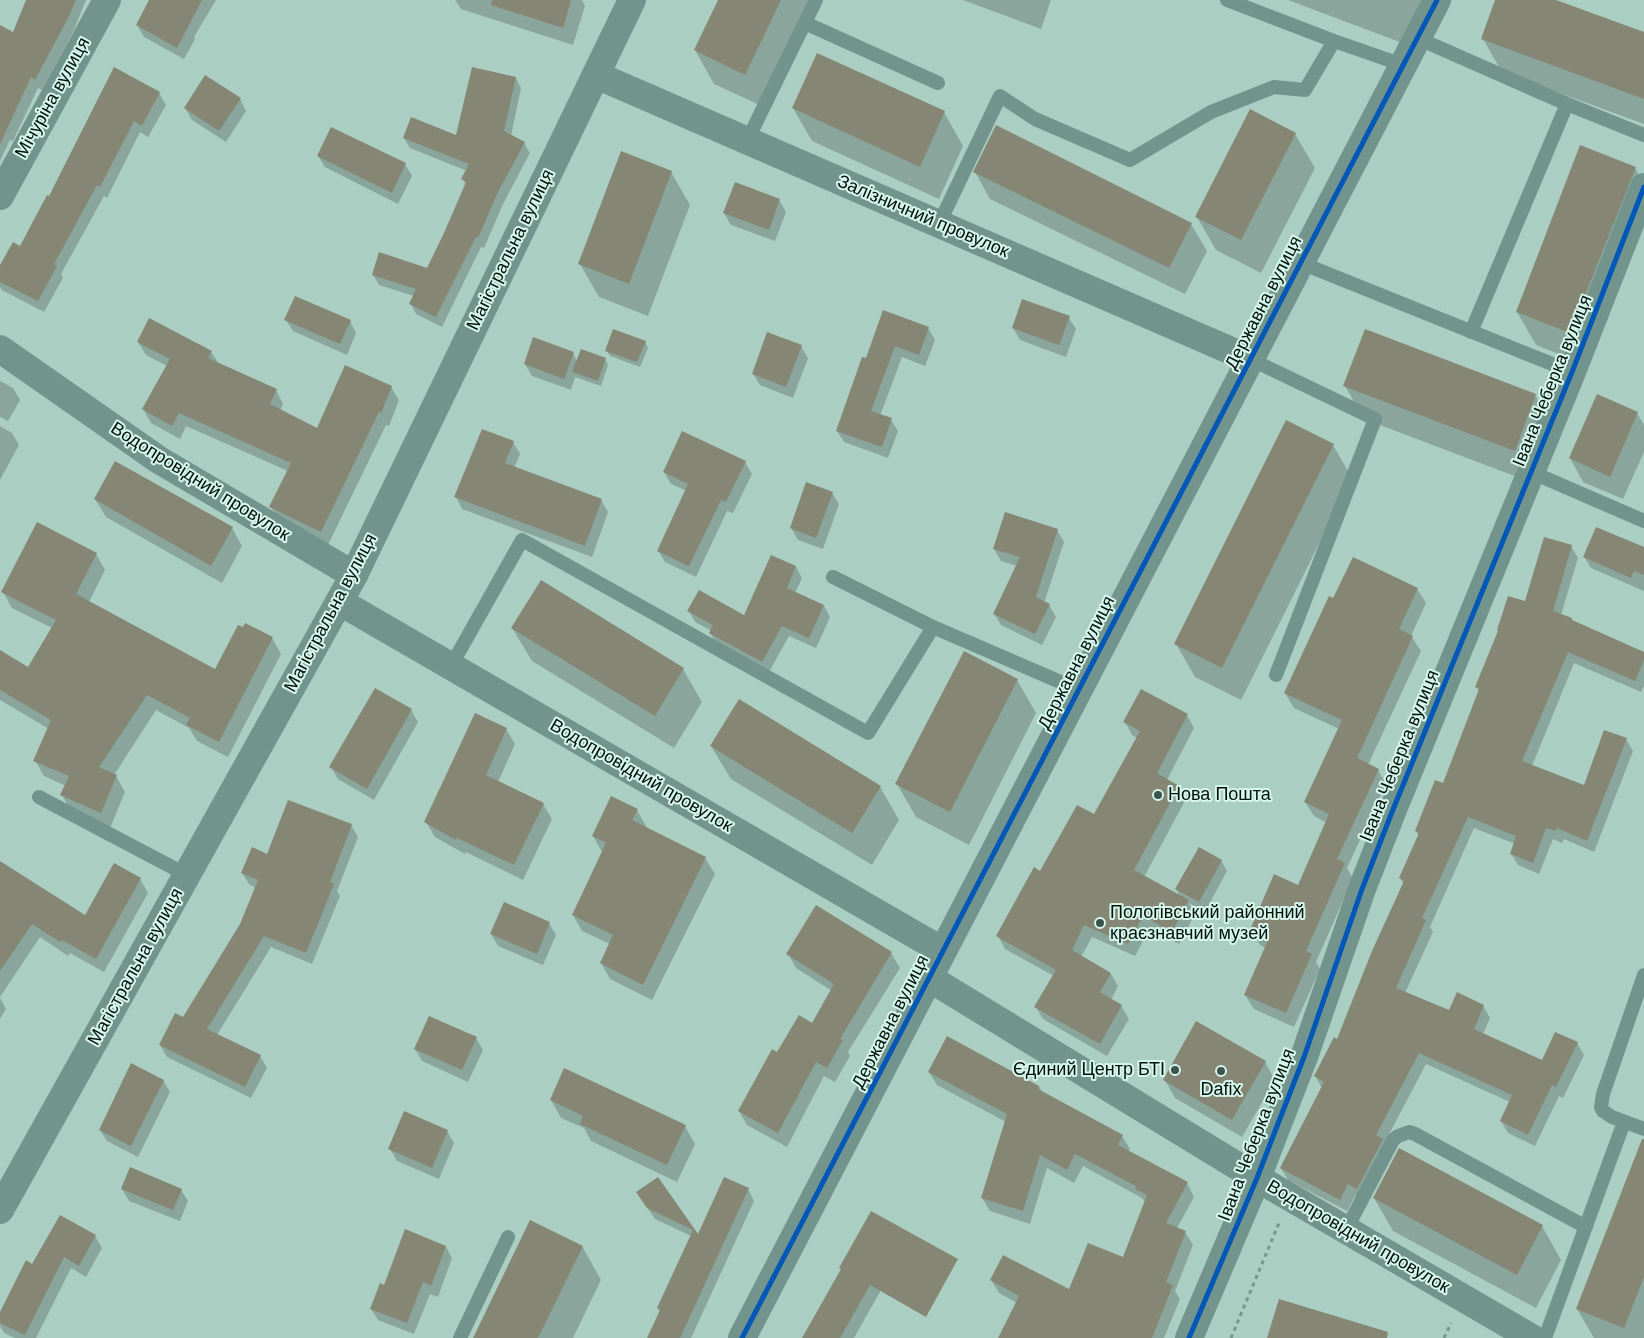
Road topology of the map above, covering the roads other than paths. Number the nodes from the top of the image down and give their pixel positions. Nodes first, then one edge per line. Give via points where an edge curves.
1 (107, 0) edge
2 (632, 0) edge
3 (816, 0) edge
4 (1227, 0) edge
5 (1437, 0) edge
6 (805, 23) junction
7 (1417, 38) junction
8 (1334, 41) junction
9 (1403, 65) junction
10 (596, 75) junction
11 (938, 83) dead end
12 (1567, 104) junction
13 (1644, 135) edge
14 (747, 141) junction
15 (1644, 187) edge
16 (0, 196) edge
17 (939, 224) junction
18 (1301, 263) junction
19 (1470, 332) junction
20 (0, 349) edge
21 (1250, 359) junction
22 (1572, 372) junction
23 (1531, 472) junction
24 (1644, 521) edge
25 (354, 575) junction
26 (833, 578) dead end
27 (340, 602) junction
28 (933, 627) junction
29 (451, 666) junction
30 (1276, 675) dead end
31 (1079, 690) junction
32 (40, 797) dead end
33 (187, 875) junction
34 (943, 951) junction
35 (1644, 975) edge
36 (929, 978) junction
37 (1624, 1122) junction
38 (1644, 1129) edge
39 (1257, 1178) junction
40 (0, 1210) edge
41 (1586, 1227) junction
42 (1346, 1230) junction
43 (508, 1237) dead end
44 (460, 1338) edge
45 (742, 1338) edge
46 (1189, 1338) edge
47 (1532, 1338) edge
48 (1545, 1338) edge

1 - 16 street, Мічуріна вулиця
2 - 10 street, Магістральна вулиця
3 - 6 lane
4 - 8 lane
5 - 7 street, Державна вулиця
6 - 11 lane
6 - 14 lane
7 - 9 street, Державна вулиця
7 - 12 lane
8 - 9 lane
8 - 17 lane via 1305,90 1274,87 1238,101 1212,112 1130,160 1035,119 1000,96
9 - 18 street, Державна вулиця
10 - 14 street, Залізничний провулок
10 - 25 street, Магістральна вулиця
12 - 13 lane
12 - 19 lane
14 - 17 street, Залізничний провулок
15 - 22 street, Івана Чеберка вулиця
17 - 21 street, Залізничний провулок
18 - 19 lane
18 - 21 street, Державна вулиця
19 - 22 lane
20 - 25 street, Водопровідний провулок via 159,460
21 - 30 lane via 1375,419
21 - 31 street, Державна вулиця
22 - 23 street, Івана Чеберка вулиця
23 - 24 lane
23 - 39 street, Івана Чеберка вулиця via 1388,821
25 - 27 street, Магістральна вулиця
26 - 28 lane
27 - 29 street, Водопровідний провулок
27 - 33 street, Магістральна вулиця
28 - 29 lane via 868,733 522,540
28 - 31 lane
29 - 34 street, Водопровідний провулок
31 - 34 street, Державна вулиця
32 - 33 lane
33 - 40 street, Магістральна вулиця
34 - 36 street, Державна вулиця
35 - 37 lane via 1602,1100 1603,1111
36 - 39 street, Водопровідний провулок
36 - 45 street, Державна вулиця
37 - 38 lane
37 - 41 lane
39 - 42 street, Водопровідний провулок
39 - 46 street, Івана Чеберка вулиця
41 - 42 lane via 1408,1132 1393,1140
41 - 48 lane
42 - 47 street, Водопровідний провулок
43 - 44 lane

